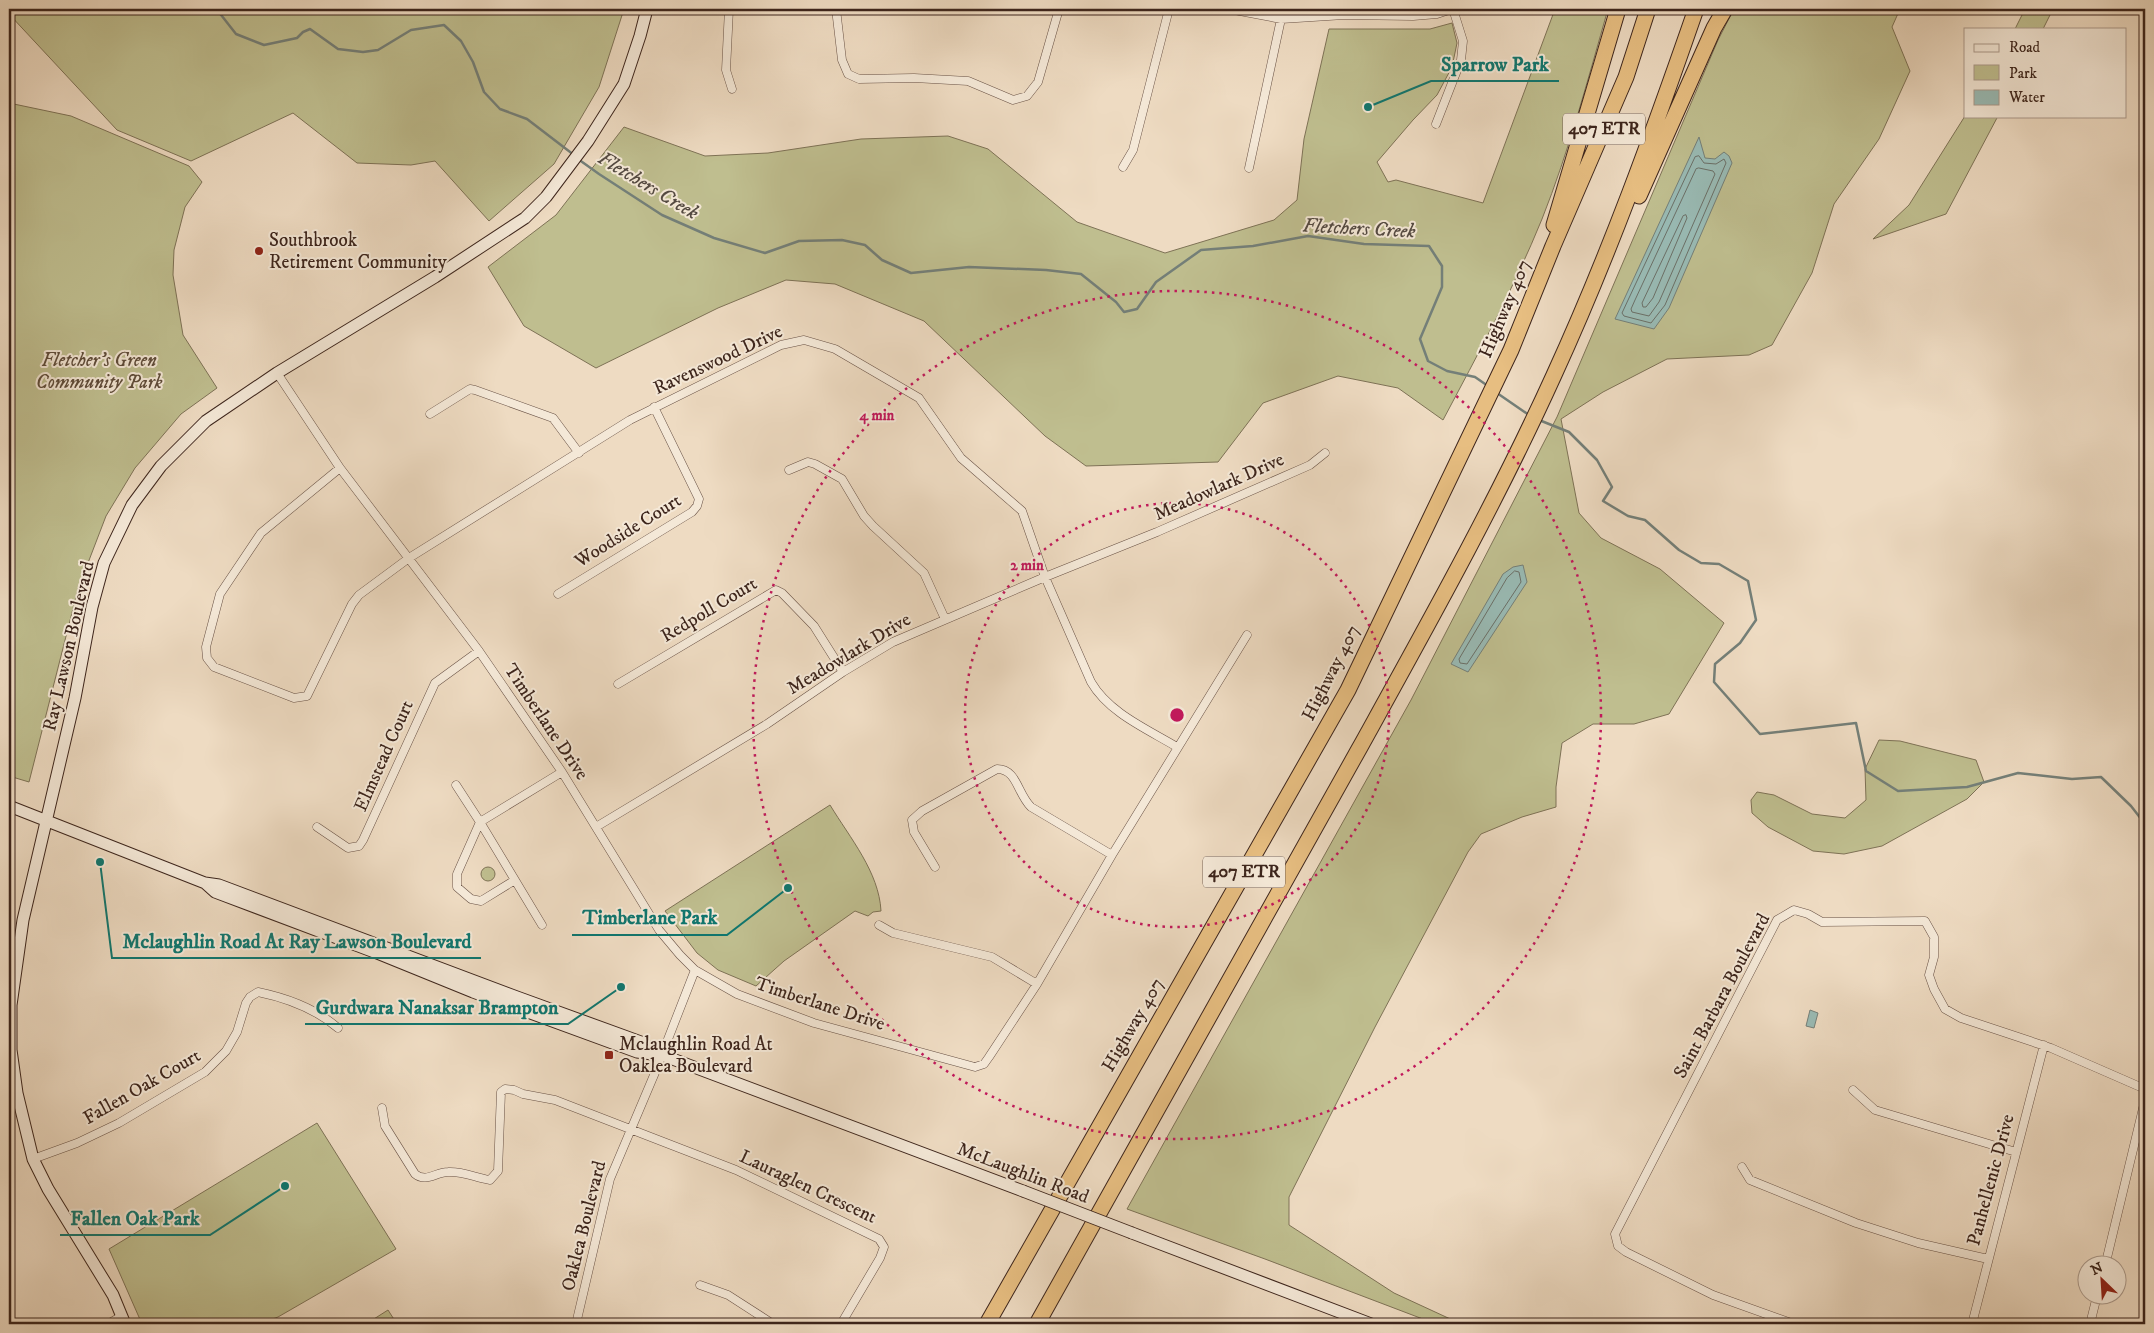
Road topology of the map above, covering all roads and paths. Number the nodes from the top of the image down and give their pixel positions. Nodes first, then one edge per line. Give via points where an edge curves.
1 (647, 9) edge
2 (729, 9) edge
3 (836, 9) edge
4 (1059, 9) edge
5 (1169, 9) edge
6 (1229, 9) edge
7 (1452, 9) edge
8 (1618, 9) edge
9 (1648, 9) edge
10 (1696, 9) edge
11 (1725, 9) edge
12 (1281, 19) junction
13 (732, 88) dead end
14 (1436, 124) dead end
15 (1123, 167) dead end
16 (1249, 168) dead end
17 (1623, 214) junction
18 (1553, 246) junction
19 (277, 373) junction
20 (654, 407) junction
21 (430, 414) dead end
22 (579, 453) junction
23 (1326, 453) dead end
24 (340, 468) junction
25 (789, 470) dead end
26 (409, 558) junction
27 (1046, 577) junction
28 (558, 594) dead end
29 (945, 619) junction
30 (1247, 635) dead end
31 (479, 651) junction
32 (843, 672) junction
33 (618, 684) dead end
34 (1177, 747) junction
35 (562, 772) junction
36 (456, 786) dead end
37 (9, 806) edge
38 (48, 822) junction
39 (480, 822) junction
40 (316, 827) dead end
41 (596, 827) junction
42 (1112, 855) junction
43 (935, 867) dead end
44 (515, 880) junction
45 (542, 925) dead end
46 (879, 926) dead end
47 (695, 970) junction
48 (12, 978) edge
49 (1038, 984) junction
50 (338, 1028) dead end
51 (2044, 1045) junction
52 (662, 1055) junction
53 (11, 1076) edge
54 (2145, 1089) edge
55 (1853, 1090) dead end
56 (2145, 1100) edge
57 (382, 1108) dead end
58 (631, 1130) junction
59 (2016, 1152) junction
60 (33, 1159) junction
61 (1742, 1167) dead end
62 (2107, 1256) edge
63 (1988, 1259) junction
64 (700, 1285) dead end
65 (2095, 1306) edge
66 (124, 1320) edge
67 (108, 1324) edge
68 (576, 1324) edge
69 (773, 1324) edge
70 (841, 1324) edge
71 (987, 1324) edge
72 (1037, 1324) edge
73 (1371, 1324) edge
74 (1794, 1324) edge
75 (1972, 1324) edge
76 (2090, 1324) edge

1 - 19 street, Ray Lawson Boulevard via 624,84 588,141 546,197 525,218
2 - 13 street via 726,70
3 - 4 street via 842,60 848,74 859,79 968,81 1013,100 1027,96 1038,82
5 - 15 street via 1133,150
6 - 12 street
7 - 12 street via 1413,16 1344,15
7 - 14 street via 1463,41 1461,60
8 - 18 highway via 1555,218
9 - 18 highway, Highway 407 / 407 ETR via 1626,77
10 - 17 highway, 407 ETR
11 - 17 highway via 1639,195
12 - 16 street
17 - 72 highway, 407 ETR via 1555,374 1437,608
18 - 71 highway, Highway 407 / 407 ETR via 1511,350 1348,690
19 - 24 street, Timberlane Drive
19 - 38 street, Ray Lawson Boulevard via 206,421 161,466 132,505 104,563 92,607
20 - 22 street, Ravenswood Drive
20 - 27 street, Ravenswood Drive via 781,345 804,340 835,349 918,398 961,458 1022,511
20 - 28 street, Woodside Court via 699,499 697,506
21 - 22 street via 470,390 476,390 554,418
22 - 26 street, Ravenswood Drive
23 - 27 street, Meadowlark Drive via 1310,466
24 - 26 street, Timberlane Drive
24 - 26 street, Ravenswood Drive via 261,533 220,594 206,647 210,662 214,667 294,698 307,696 352,604 359,595
25 - 29 street via 808,462 842,479 864,516 924,573
26 - 31 street, Timberlane Drive
27 - 29 street, Meadowlark Drive
27 - 34 street, Ravenswood Drive via 1099,697
29 - 32 street, Meadowlark Drive via 893,642
30 - 34 street, Timberlane Drive
31 - 35 street, Timberlane Drive
31 - 40 street, Elmstead Court via 435,684 359,846 348,848
32 - 33 street, Redpoll Court via 814,626 782,592 776,590
32 - 41 street, Meadowlark Drive via 767,724
34 - 42 street, Timberlane Drive
35 - 39 street
35 - 41 street, Timberlane Drive
36 - 39 street
37 - 38 street, McLaughlin Road
38 - 48 street, Ray Lawson Boulevard
38 - 52 street, McLaughlin Road via 205,883 219,884 641,1042
39 - 44 street
39 - 44 street via 457,874 457,887 472,899 481,900
41 - 47 street, Timberlane Drive via 659,930
42 - 43 street via 1031,807 1011,774 1005,769 998,769 922,811 912,820 914,832
42 - 49 street, Timberlane Drive
44 - 45 street
46 - 49 street via 893,933 992,957
47 - 49 street, Timberlane Drive via 743,996 814,1024 975,1068 984,1064
47 - 52 street, Oaklea Boulevard
48 - 53 street, Ray Lawson Boulevard
50 - 60 street, Fallen Oak Court via 312,1010 258,992 246,1003 237,1032 226,1051 205,1072 119,1123
51 - 54 street, Saint Barbara Boulevard
51 - 59 street, Panhellenic Drive
51 - 74 street, Saint Barbara Boulevard via 1960,1018 1945,1009 1929,975 1934,957 1934,937 1924,921 1822,922 1794,910 1777,920 1615,1234 1618,1246 1713,1296
52 - 58 street, Oaklea Boulevard
52 - 73 street, McLaughlin Road, bridge
53 - 60 street, Ray Lawson Boulevard
55 - 59 street via 1875,1110
56 - 62 street
57 - 58 street via 385,1126 415,1174 424,1179 448,1172 490,1180 495,1176 498,1171 499,1102 505,1089 555,1100
58 - 68 street, Oaklea Boulevard via 610,1178
58 - 70 street, Lauraglen Crescent via 736,1170 879,1239 884,1247 880,1258
59 - 63 street, Panhellenic Drive
60 - 66 street, Ray Lawson Boulevard via 113,1295
61 - 63 street via 1750,1180 1856,1223 1918,1243
63 - 75 street, Panhellenic Drive
64 - 69 street via 728,1294
65 - 76 street
66 - 67 street

